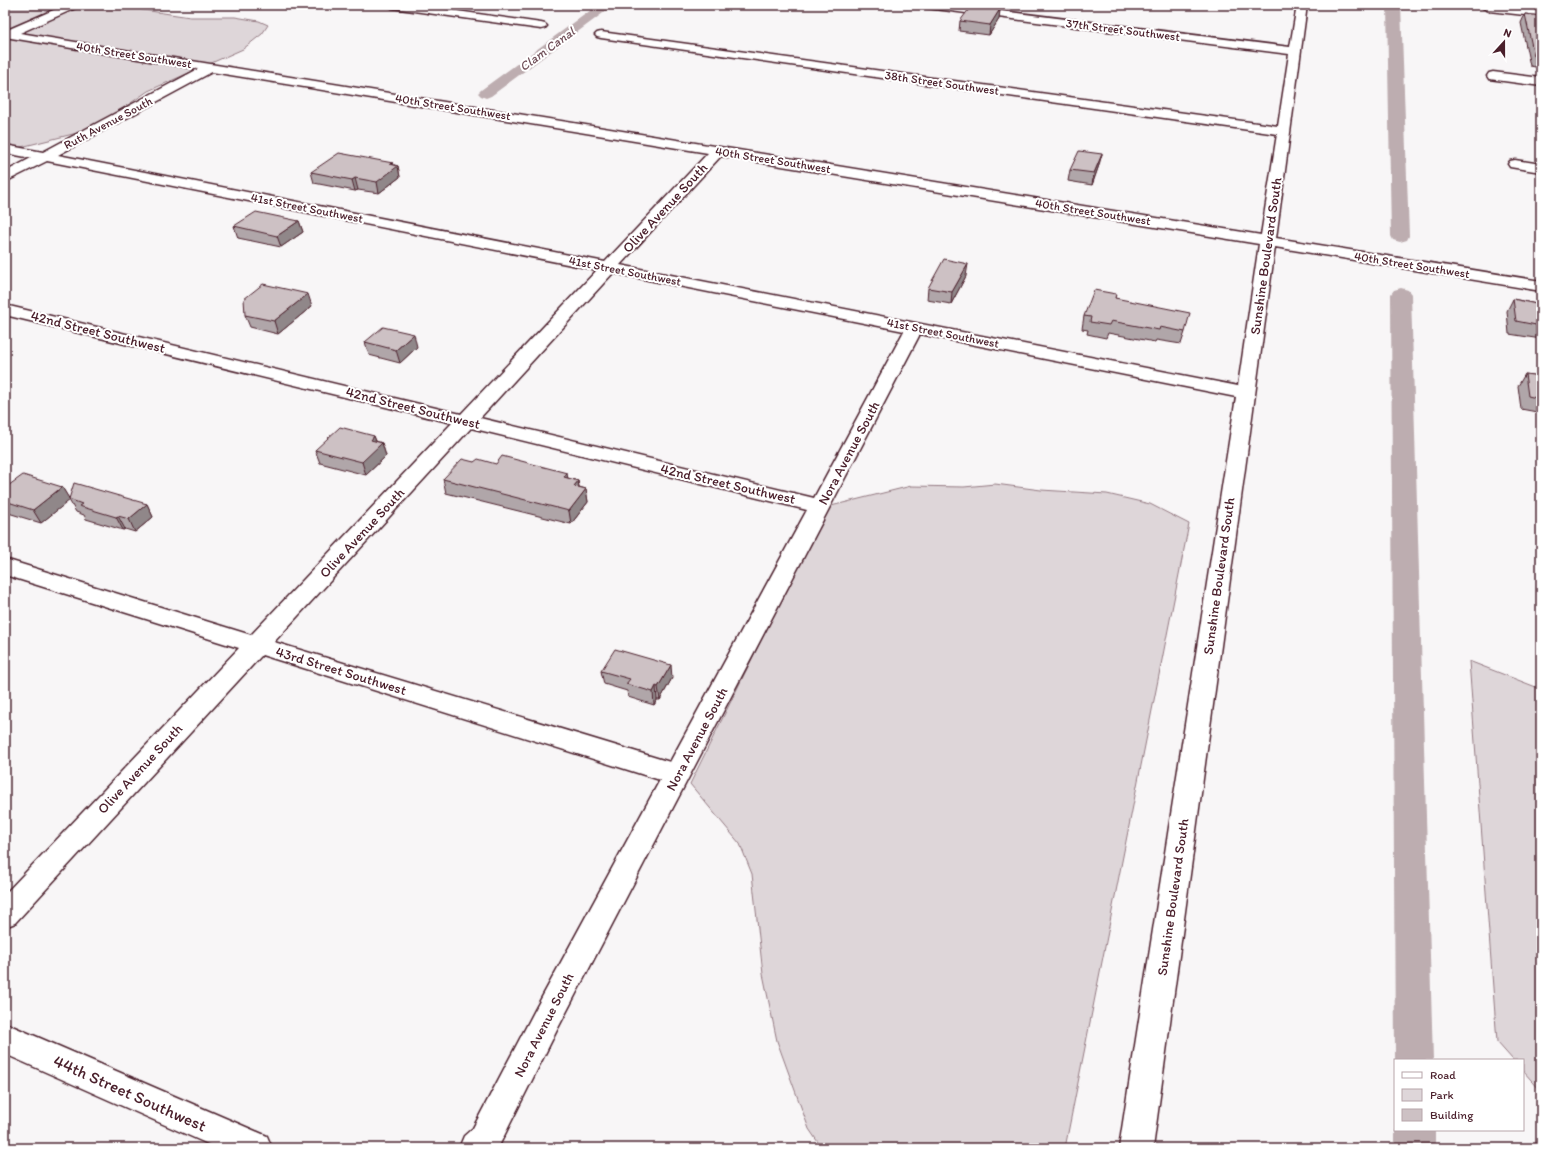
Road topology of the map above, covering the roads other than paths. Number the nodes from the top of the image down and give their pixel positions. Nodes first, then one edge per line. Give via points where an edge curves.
1 (74, 5) edge
2 (392, 5) edge
3 (926, 5) edge
4 (1302, 5) edge
5 (1489, 8) dead end
6 (1541, 14) edge
7 (541, 26) dead end
8 (6, 34) edge
9 (601, 34) dead end
10 (1296, 51) junction
11 (212, 67) junction
12 (1493, 76) dead end
13 (1541, 82) edge
14 (1284, 131) junction
15 (5, 149) edge
16 (718, 151) junction
17 (45, 157) junction
18 (1515, 164) dead end
19 (1541, 168) edge
20 (5, 178) edge
21 (1268, 241) junction
22 (610, 268) junction
23 (1541, 286) edge
24 (5, 310) edge
25 (915, 327) junction
26 (1246, 392) junction
27 (466, 421) junction
28 (820, 506) junction
29 (5, 566) edge
30 (257, 645) junction
31 (677, 775) junction
32 (5, 914) edge
33 (5, 1038) edge
34 (255, 1148) edge
35 (476, 1148) edge
36 (1136, 1148) edge

1 - 8 street
2 - 7 street
3 - 10 street, 37th Street Southwest
4 - 10 street, Sunshine Boulevard South
5 - 6 street
8 - 11 street, 40th Street Southwest
9 - 14 street, 38th Street Southwest
10 - 14 street, Sunshine Boulevard South
11 - 16 street, 40th Street Southwest
11 - 17 street, Ruth Avenue South
12 - 13 street
14 - 21 street, Sunshine Boulevard South
15 - 17 street, 41st Street Southwest
16 - 21 street, 40th Street Southwest
16 - 22 street, Olive Avenue South
17 - 20 street, Ruth Avenue South
17 - 22 street, 41st Street Southwest
18 - 19 street
21 - 23 street, 40th Street Southwest
21 - 26 street, Sunshine Boulevard South
22 - 25 street, 41st Street Southwest
22 - 27 street, Olive Avenue South
24 - 27 street, 42nd Street Southwest
25 - 26 street, 41st Street Southwest
25 - 28 street, Nora Avenue South
26 - 36 street, Sunshine Boulevard South
27 - 28 street, 42nd Street Southwest
27 - 30 street, Olive Avenue South
28 - 31 street, Nora Avenue South
29 - 30 street, 43rd Street Southwest
30 - 31 street, 43rd Street Southwest
30 - 32 street, Olive Avenue South
31 - 35 street, Nora Avenue South via 485,1140
33 - 34 street, 44th Street Southwest

